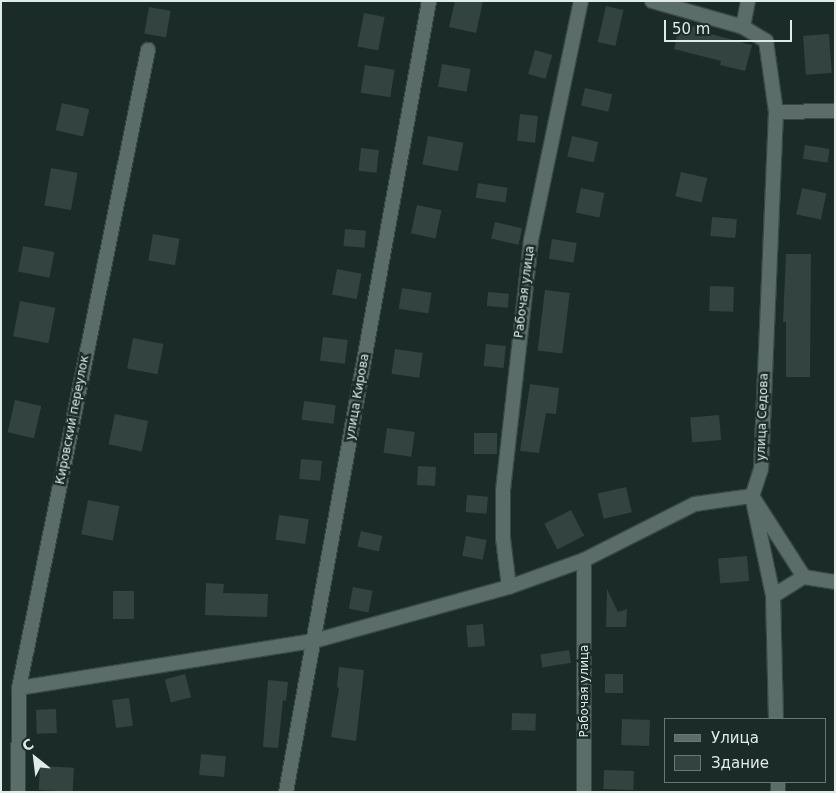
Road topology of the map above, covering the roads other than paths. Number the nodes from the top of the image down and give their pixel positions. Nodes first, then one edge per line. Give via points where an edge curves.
1 (429, 1) edge
2 (581, 1) edge
3 (652, 1) edge
4 (748, 1) edge
5 (742, 27) junction
6 (148, 50) dead end
7 (835, 110) edge
8 (776, 112) junction
9 (752, 496) junction
10 (584, 560) junction
11 (804, 577) junction
12 (835, 582) edge
13 (509, 588) junction
14 (773, 596) junction
15 (314, 641) junction
16 (19, 688) junction
17 (776, 718) edge
18 (18, 792) edge
19 (286, 792) edge
20 (584, 792) edge

1 - 15 street, улица Кирова
2 - 13 street, Рабочая улица via 531,240 502,490
3 - 5 street
4 - 5 street
5 - 8 street, улица Седова via 766,41
6 - 16 street, Кировский переулок
7 - 8 street
8 - 9 street, улица Седова via 761,469
9 - 10 street via 695,504
9 - 11 street
9 - 14 street
10 - 13 street
10 - 20 street, Рабочая улица
11 - 12 street
11 - 14 street
13 - 15 street
14 - 17 street
15 - 16 street
15 - 19 street, улица Кирова
16 - 18 street, Кировский переулок

